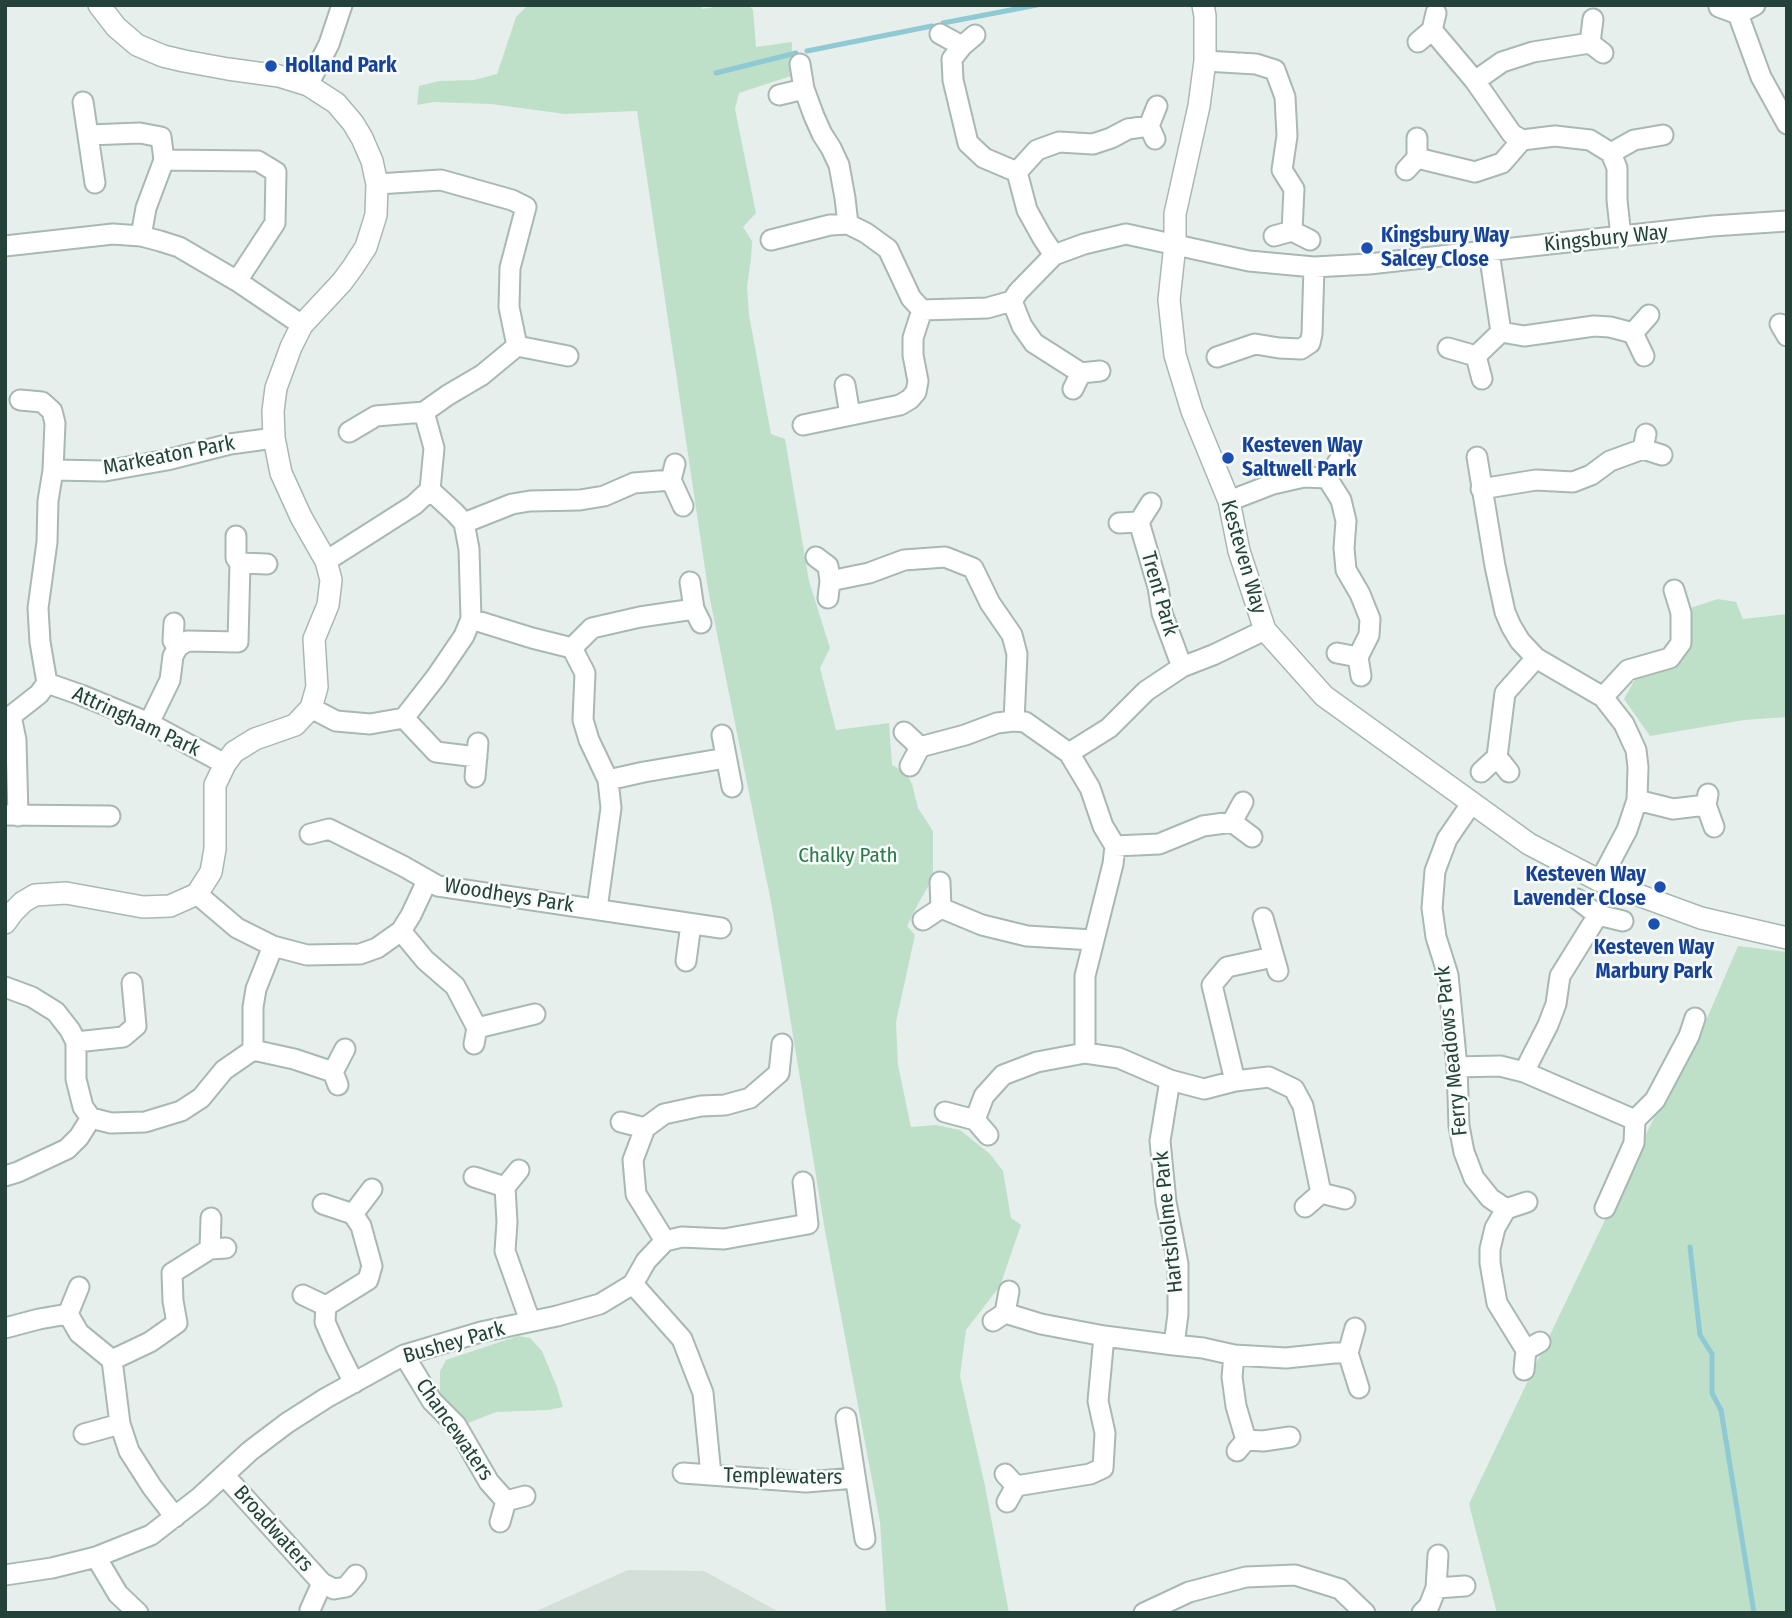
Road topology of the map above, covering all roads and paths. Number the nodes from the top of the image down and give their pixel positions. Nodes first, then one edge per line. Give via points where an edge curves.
1 (99, 5) edge
2 (342, 5) edge
3 (1203, 5) edge
4 (1737, 9) edge
5 (1593, 19) dead end
6 (1429, 28) dead end
7 (940, 34) dead end
8 (1205, 61) junction
9 (800, 64) dead end
10 (1475, 81) junction
11 (308, 85) junction
12 (804, 89) junction
13 (779, 95) dead end
14 (83, 102) dead end
15 (1157, 106) dead end
16 (1787, 124) edge
17 (88, 135) junction
18 (1663, 135) dead end
19 (1522, 141) junction
20 (1611, 153) junction
21 (1413, 155) dead end
22 (164, 160) junction
23 (1017, 172) junction
24 (95, 183) dead end
25 (377, 184) junction
26 (1787, 221) edge
27 (848, 224) junction
28 (141, 236) junction
29 (1621, 237) junction
30 (1310, 240) dead end
31 (766, 244) dead end
32 (1175, 244) junction
33 (5, 246) edge
34 (1489, 252) junction
35 (1054, 255) junction
36 (1314, 267) junction
37 (237, 281) junction
38 (1012, 301) junction
39 (922, 310) junction
40 (1649, 315) dead end
41 (302, 325) junction
42 (1501, 332) junction
43 (1633, 333) junction
44 (517, 346) junction
45 (1448, 348) dead end
46 (568, 356) dead end
47 (1476, 356) junction
48 (1644, 356) dead end
49 (1216, 357) dead end
50 (1085, 378) dead end
51 (1482, 379) dead end
52 (845, 385) dead end
53 (20, 400) dead end
54 (424, 412) junction
55 (850, 415) junction
56 (803, 425) dead end
57 (349, 432) dead end
58 (274, 438) junction
59 (1651, 446) dead end
60 (1477, 457) dead end
61 (1340, 459) dead end
62 (53, 470) junction
63 (1327, 478) junction
64 (1481, 489) junction
65 (430, 490) junction
66 (1228, 501) junction
67 (1151, 503) dead end
68 (683, 506) dead end
69 (464, 523) junction
70 (236, 536) dead end
71 (816, 558) dead end
72 (326, 561) junction
73 (240, 563) junction
74 (267, 564) dead end
75 (690, 582) dead end
76 (1674, 590) dead end
77 (471, 619) junction
78 (174, 623) dead end
79 (1265, 630) junction
80 (178, 647) junction
81 (572, 648) junction
82 (1337, 653) dead end
83 (1536, 658) junction
84 (1182, 667) junction
85 (47, 682) junction
86 (1603, 697) junction
87 (311, 708) junction
88 (8, 716) edge
89 (404, 718) junction
90 (1014, 721) junction
91 (149, 723) junction
92 (904, 732) dead end
93 (722, 735) dead end
94 (920, 747) junction
95 (1069, 753) junction
96 (726, 758) junction
97 (225, 764) junction
98 (910, 766) dead end
99 (1481, 772) dead end
100 (475, 777) dead end
101 (608, 780) junction
102 (732, 786) dead end
103 (1637, 800) junction
104 (1243, 802) dead end
105 (1471, 804) junction
106 (12, 816) edge
107 (110, 816) dead end
108 (1232, 822) junction
109 (1714, 827) dead end
110 (310, 834) dead end
111 (1252, 837) dead end
112 (1115, 846) junction
113 (1600, 880) junction
114 (426, 881) junction
115 (940, 882) dead end
116 (197, 894) junction
117 (1577, 899) dead end
118 (941, 908) junction
119 (597, 909) junction
120 (1598, 915) junction
121 (1263, 918) dead end
122 (923, 920) dead end
123 (1623, 921) dead end
124 (5, 923) edge
125 (691, 924) junction
126 (721, 928) dead end
127 (401, 931) junction
128 (1787, 938) edge
129 (1093, 940) junction
130 (273, 946) junction
131 (686, 961) dead end
132 (132, 983) dead end
133 (5, 987) edge
134 (535, 1014) dead end
135 (1695, 1018) dead end
136 (76, 1042) junction
137 (782, 1044) dead end
138 (345, 1049) dead end
139 (253, 1050) junction
140 (1085, 1053) junction
141 (1457, 1067) junction
142 (1524, 1072) junction
143 (1170, 1080) junction
144 (1236, 1081) junction
145 (945, 1112) dead end
146 (92, 1118) junction
147 (975, 1119) junction
148 (1635, 1120) junction
149 (621, 1122) dead end
150 (645, 1128) junction
151 (988, 1135) dead end
152 (519, 1170) dead end
153 (5, 1175) edge
154 (474, 1177) dead end
155 (803, 1182) dead end
156 (505, 1187) junction
157 (372, 1189) dead end
158 (1321, 1193) junction
159 (1345, 1199) dead end
160 (1527, 1202) dead end
161 (323, 1204) dead end
162 (1305, 1207) dead end
163 (1605, 1208) dead end
164 (1506, 1209) junction
165 (353, 1214) junction
166 (211, 1218) dead end
167 (665, 1241) junction
168 (633, 1284) junction
169 (79, 1287) dead end
170 (1009, 1291) dead end
171 (303, 1295) dead end
172 (326, 1306) junction
173 (68, 1314) junction
174 (530, 1321) junction
175 (5, 1328) edge
176 (1355, 1328) dead end
177 (1104, 1336) junction
178 (1174, 1345) junction
179 (1348, 1353) junction
180 (1234, 1355) junction
181 (404, 1356) junction
182 (112, 1360) junction
183 (1524, 1370) dead end
184 (354, 1384) junction
185 (1359, 1388) dead end
186 (846, 1418) dead end
187 (120, 1424) junction
188 (84, 1434) dead end
189 (1290, 1437) dead end
190 (683, 1473) dead end
191 (225, 1475) junction
192 (711, 1475) junction
193 (855, 1478) junction
194 (1009, 1487) dead end
195 (175, 1517) junction
196 (500, 1522) dead end
197 (865, 1539) dead end
198 (1438, 1555) dead end
199 (96, 1557) junction
200 (5, 1575) edge
201 (356, 1575) dead end
202 (322, 1583) junction
203 (1465, 1586) dead end
204 (1436, 1588) junction
205 (310, 1610) dead end
206 (138, 1613) edge
207 (1144, 1613) edge
208 (1365, 1613) edge
209 (1422, 1613) edge

1 - 11 street via 137,45 163,56
2 - 11 street
3 - 8 street, Kesteven Way
4 - 16 street via 1761,77
5 - 10 street via 1597,48 1533,52 1502,62
6 - 10 street
7 - 23 street via 968,40 952,59 968,143 984,158
8 - 30 street via 1256,64 1275,70 1285,97 1287,136 1282,170 1294,189 1283,234
8 - 32 street, Kesteven Way via 1175,214
9 - 12 street
10 - 19 street via 1512,134
11 - 25 street via 336,103 353,123 372,161
12 - 13 street
12 - 27 street via 839,165
14 - 17 street
15 - 23 street via 1152,133 1128,129 1093,144 1059,142 1037,150
17 - 22 street via 161,137
17 - 24 street
18 - 20 street via 1634,140
19 - 20 street via 1555,136 1590,140
19 - 21 street via 1502,163 1475,172
20 - 29 street via 1617,168
22 - 28 street
22 - 37 street via 258,161 275,172 275,223
23 - 35 street via 1027,210
25 - 41 street via 376,215 366,247 342,282
25 - 44 street via 442,180 526,207 510,268 509,307
26 - 29 street, Kingsbury Way
27 - 31 street
27 - 39 street via 888,249 911,299
28 - 33 street via 113,234
28 - 37 street via 179,247
29 - 34 street, Kingsbury Way
32 - 35 street, Kingsbury Way via 1126,234
32 - 36 street, Kingsbury Way via 1250,261
32 - 66 street, Kesteven Way via 1169,300 1175,355
34 - 36 street, Kingsbury Way
34 - 42 street
35 - 38 street
36 - 49 street via 1310,343 1301,349 1255,344
37 - 41 street
38 - 39 street via 987,308
38 - 50 street via 1034,343
39 - 55 street via 913,338 916,392 900,405
40 - 43 street
41 - 58 street via 276,387
42 - 43 street via 1524,336 1594,326
42 - 47 street
43 - 48 street
44 - 46 street
44 - 54 street
45 - 47 street
47 - 51 street
52 - 55 street
53 - 62 street via 42,402 52,411
54 - 57 street via 376,416
54 - 65 street via 434,448
55 - 56 street
58 - 62 street, Markeaton Park via 230,443 105,471
58 - 72 street via 281,473
59 - 64 street via 1610,461 1573,482 1536,480
60 - 64 street
61 - 63 street
62 - 85 street, Attringham Park via 38,608
63 - 66 street via 1283,481
63 - 82 street via 1341,500 1346,522 1346,570 1370,619 1360,667
64 - 83 street via 1505,612 1520,641
65 - 69 street
65 - 72 street
66 - 79 street, Kesteven Way
67 - 84 street, Trent Park via 1129,522 1158,587 1162,614
68 - 69 street via 673,472 604,496 512,504
69 - 77 street
70 - 73 street
71 - 90 street via 828,566 829,589 904,560 945,558 981,564 990,603 1012,635 1017,654
72 - 87 street via 331,580 328,605 314,639 317,687
73 - 74 street
73 - 80 street via 238,642 187,641
75 - 81 street via 697,616 640,617 592,628
76 - 86 street via 1681,613 1681,643 1670,658 1628,670
77 - 81 street
77 - 89 street via 464,636
78 - 80 street via 173,641
79 - 84 street
79 - 105 street, Kesteven Way via 1324,696
80 - 91 street via 170,680
81 - 101 street, Woodheys Park via 585,673 583,720
83 - 86 street
83 - 99 street via 1505,692 1503,765
84 - 95 street via 1146,691 1109,728
85 - 88 street, Attringham Park via 39,694
85 - 91 street, Attringham Park
86 - 103 street via 1624,724 1636,750
87 - 89 street via 336,720 370,724
87 - 97 street via 295,725 255,739
88 - 106 street via 16,740
89 - 100 street via 436,752 478,750
90 - 94 street
90 - 95 street via 1025,722
91 - 97 street, Attringham Park
92 - 94 street
93 - 96 street
94 - 98 street
95 - 112 street
96 - 101 street
96 - 102 street
97 - 116 street via 215,785 211,872
101 - 119 street, Woodheys Park via 611,808
103 - 109 street via 1673,809 1707,799
103 - 113 street via 1627,830
104 - 108 street
105 - 113 street, Kesteven Way via 1529,844
105 - 141 street, Ferry Meadows Park via 1447,839 1435,870 1432,908 1448,975
106 - 107 street
108 - 111 street
108 - 112 street via 1203,826 1159,845
110 - 114 street, Woodheys Park via 329,829
112 - 129 street
113 - 128 street, Kesteven Way via 1701,918
114 - 119 street, Woodheys Park
114 - 127 street
115 - 118 street
116 - 124 street via 170,906 143,907 66,893 35,895
116 - 130 street via 237,928
117 - 120 street
118 - 122 street
118 - 129 street via 1027,936
119 - 125 street, Woodheys Park
120 - 123 street
120 - 142 street via 1560,976 1556,1004
121 - 144 street via 1276,964 1227,967 1212,985
125 - 126 street, Woodheys Park
125 - 131 street
127 - 130 street via 360,954 307,955
127 - 134 street via 455,986 476,1036
129 - 140 street via 1085,976
130 - 139 street via 256,989
132 - 136 street via 136,1026 123,1037
133 - 136 street via 56,1012
135 - 148 street via 1655,1100
136 - 146 street via 76,1079 83,1107
137 - 150 street via 779,1073 750,1098 664,1114
138 - 139 street via 336,1078 293,1059
139 - 146 street via 181,1111 127,1124
140 - 143 street via 1119,1058
140 - 147 street via 1037,1062 1003,1075 984,1096
141 - 142 street via 1500,1066
141 - 164 street, Ferry Meadows Park via 1464,1152 1475,1178 1490,1198
142 - 148 street
143 - 144 street via 1204,1089
143 - 178 street, Hartsholme Park via 1160,1141 1178,1264
144 - 158 street via 1269,1077 1294,1089 1303,1107
145 - 147 street
146 - 153 street via 67,1149
147 - 151 street
148 - 163 street via 1633,1143
149 - 150 street
150 - 167 street via 633,1160 636,1194
152 - 156 street
154 - 156 street
155 - 167 street via 808,1224 724,1239
156 - 174 street via 505,1251
157 - 165 street
158 - 159 street
158 - 162 street
160 - 164 street
161 - 165 street
164 - 183 street via 1495,1228 1491,1271 1497,1303 1533,1346
165 - 172 street via 372,1266 368,1280
166 - 182 street via 218,1249 172,1273 177,1323
167 - 168 street, Bushey Park
168 - 174 street, Bushey Park via 600,1304
168 - 192 street, Templewaters via 682,1339 704,1394
169 - 173 street
170 - 177 street via 999,1317
171 - 172 street
172 - 184 street via 325,1322
173 - 175 street
173 - 182 street via 79,1333
174 - 181 street, Bushey Park
176 - 179 street
177 - 178 street
177 - 194 street via 1098,1401 1105,1433 1103,1468
178 - 180 street
179 - 180 street via 1286,1358
179 - 185 street
180 - 189 street via 1232,1377 1242,1446
181 - 184 street, Bushey Park
181 - 196 street, Chancewaters via 432,1401 456,1425 489,1482 516,1499
182 - 187 street
184 - 191 street, Bushey Park via 288,1423
186 - 193 street, Templewaters
187 - 188 street
187 - 195 street via 129,1451
190 - 192 street, Templewaters
191 - 195 street, Bushey Park
191 - 202 street, Broadwaters
192 - 193 street, Templewaters via 806,1482
193 - 197 street, Templewaters
195 - 199 street, Bushey Park via 151,1535
198 - 204 street
199 - 200 street, Bushey Park
199 - 206 street via 118,1594
201 - 202 street, Broadwaters via 346,1587 334,1589
202 - 205 street, Broadwaters
203 - 204 street
204 - 209 street
207 - 208 street via 1189,1592 1246,1577 1295,1574 1340,1589

